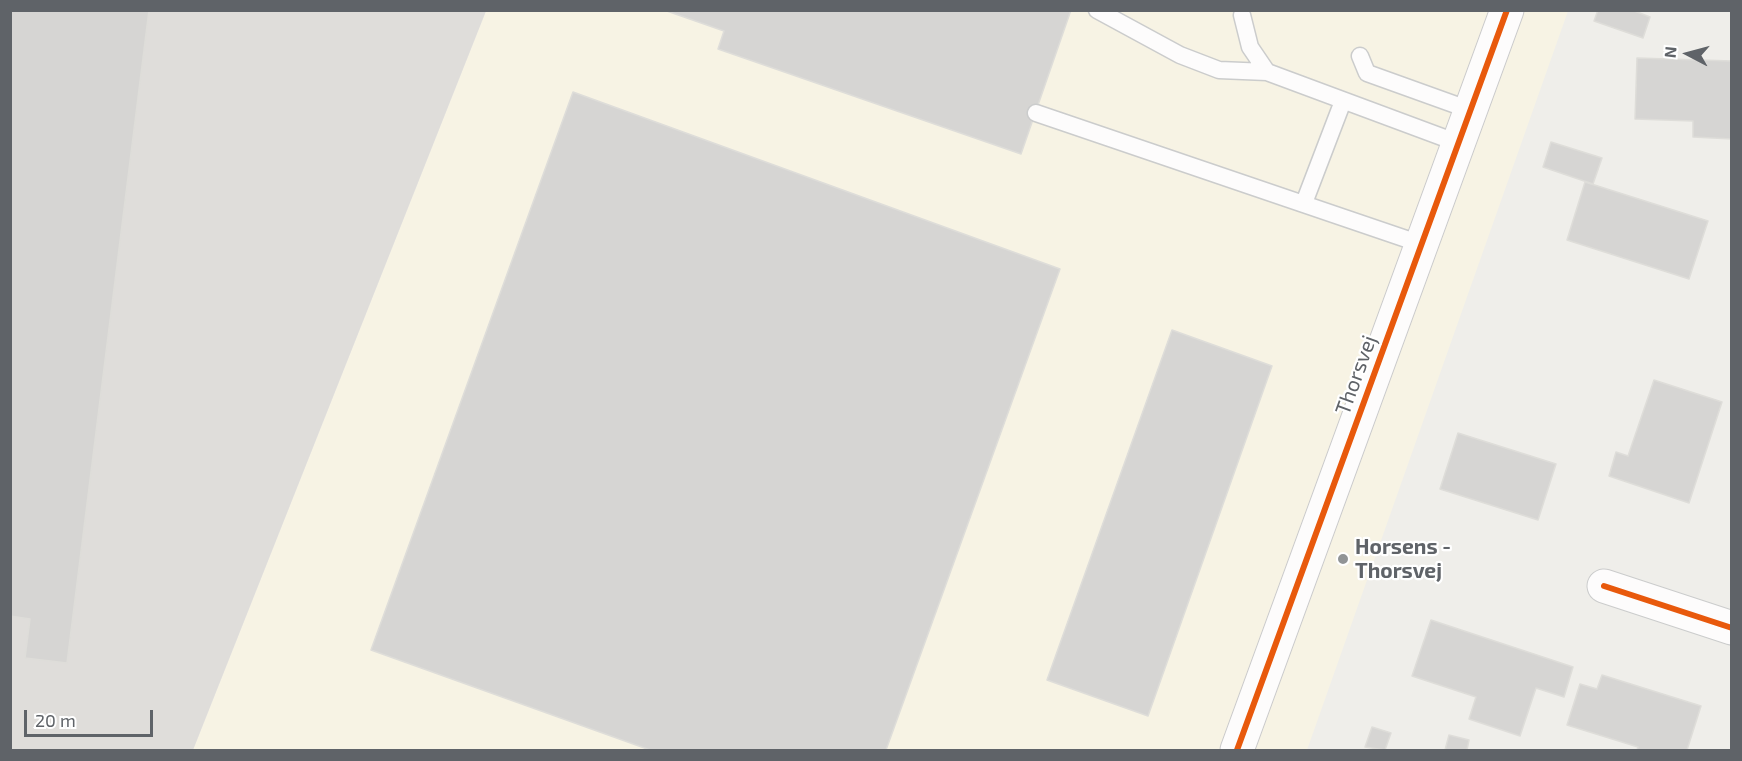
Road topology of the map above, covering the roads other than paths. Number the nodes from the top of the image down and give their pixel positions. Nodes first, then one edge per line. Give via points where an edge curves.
1 (1097, 10) edge
2 (1508, 10) edge
3 (1242, 15) dead end
4 (1360, 56) dead end
5 (1267, 72) junction
6 (1343, 101) junction
7 (1470, 110) junction
8 (1036, 113) dead end
9 (1458, 143) junction
10 (1304, 203) junction
11 (1421, 244) junction
12 (1604, 586) dead end
13 (1731, 628) edge
14 (1237, 750) edge

1 - 5 lane via 1180,55 1219,70
2 - 7 street, Thorsvej
3 - 5 lane via 1250,47
4 - 7 lane via 1367,73
5 - 6 lane
6 - 9 lane
6 - 10 lane
7 - 9 street, Thorsvej
8 - 10 lane
9 - 11 street, Thorsvej
10 - 11 lane
11 - 14 street, Thorsvej
12 - 13 street

